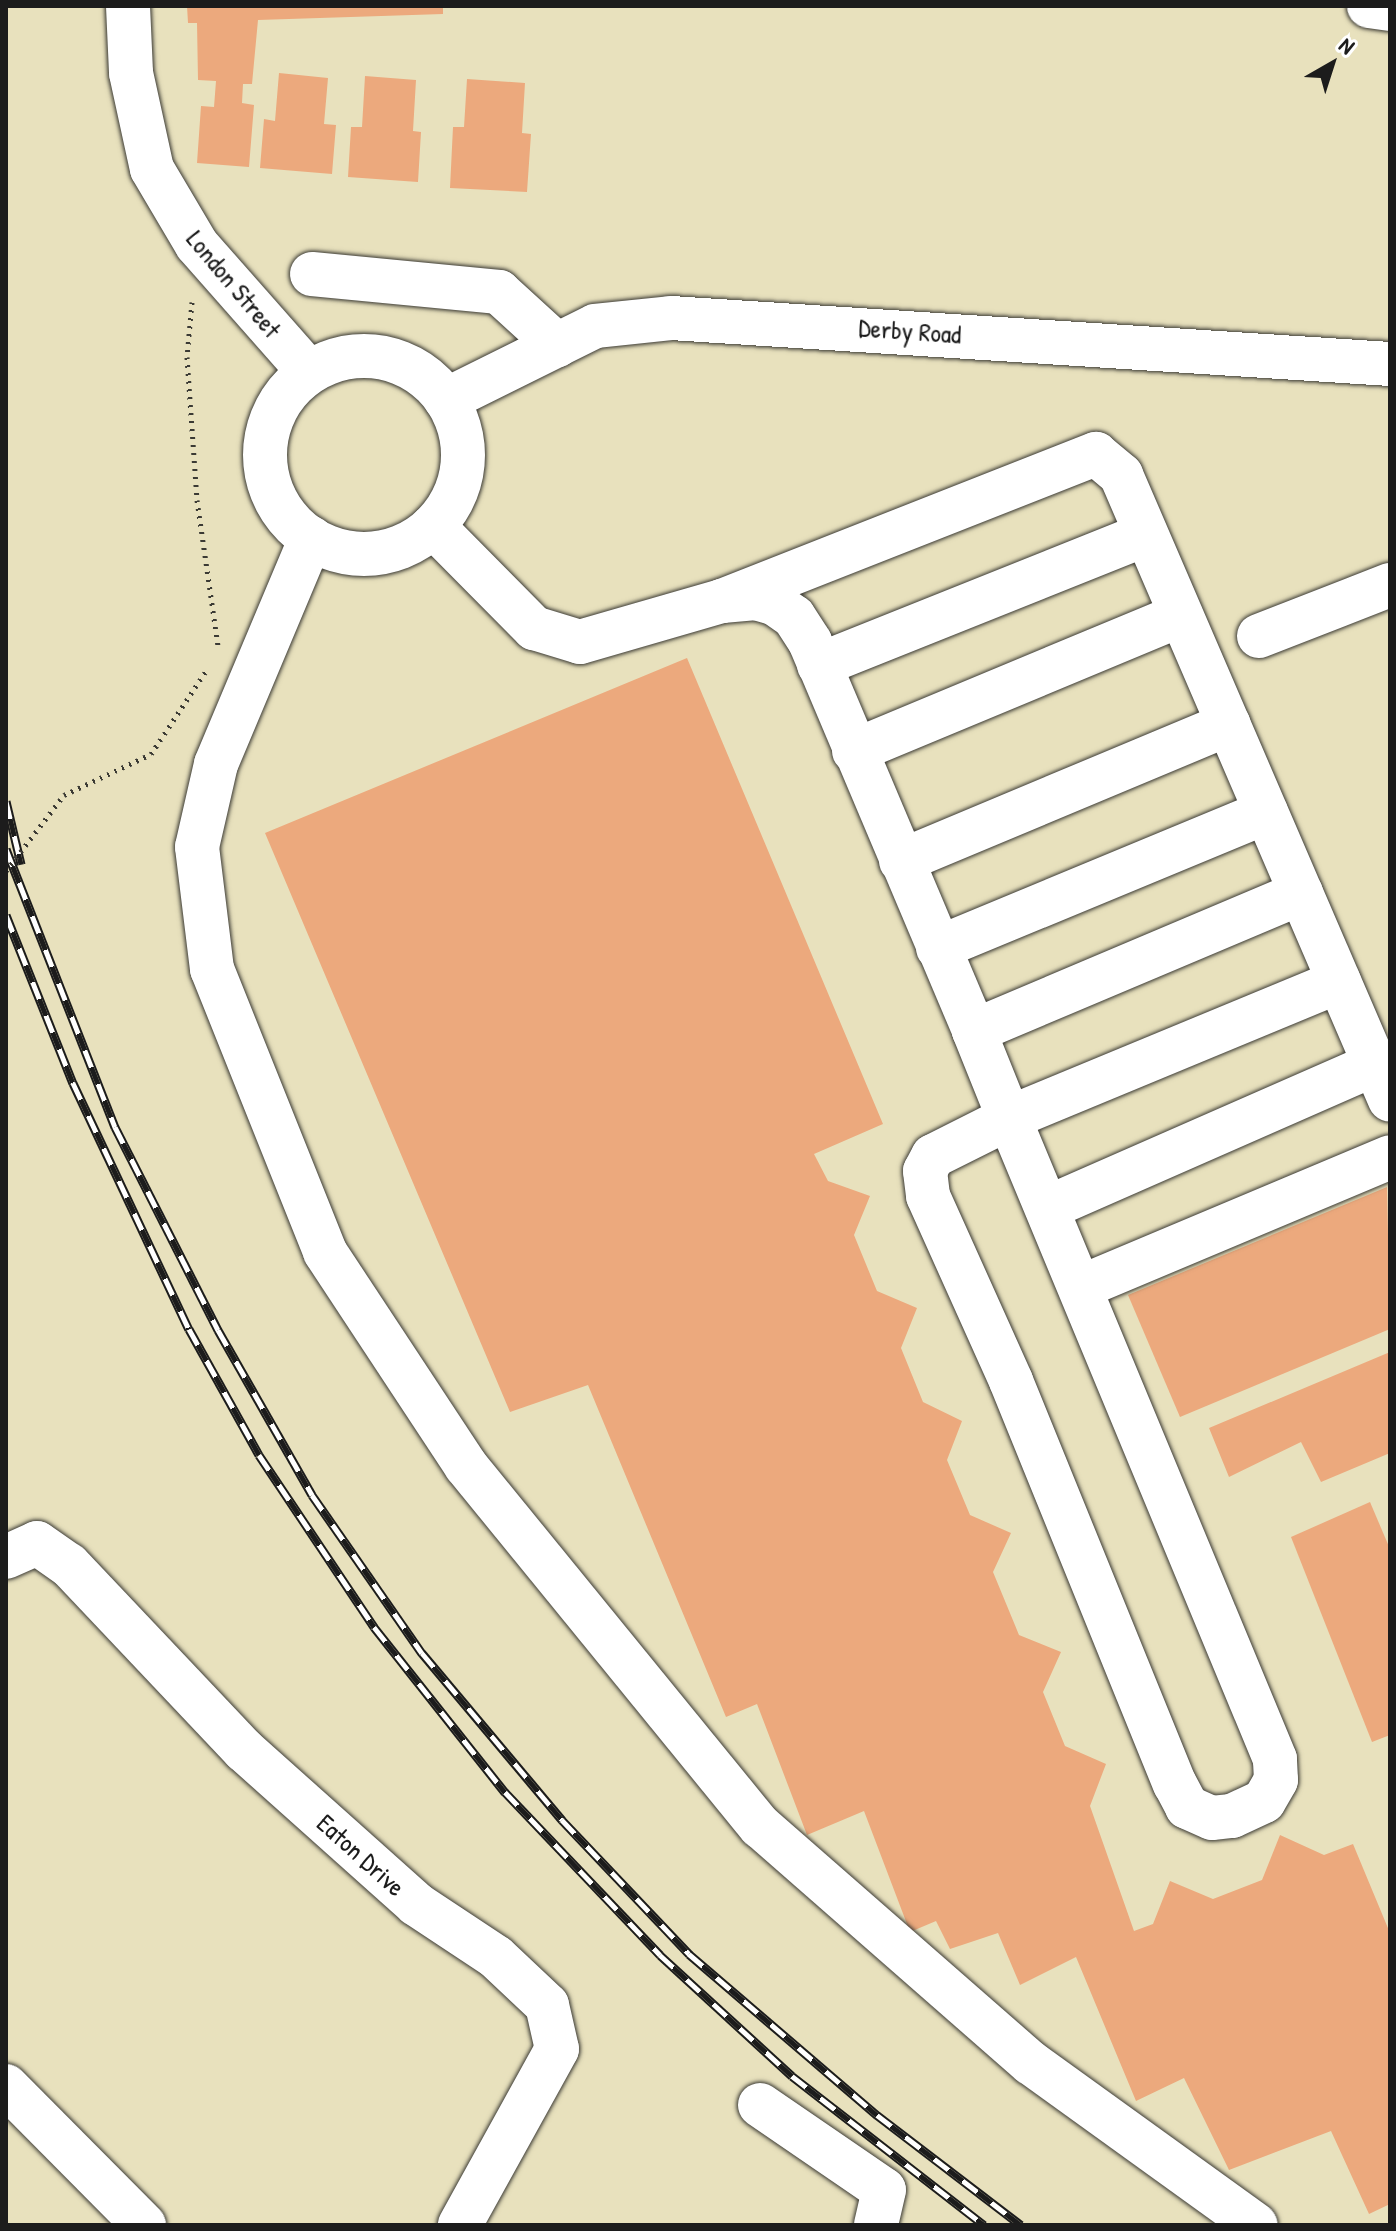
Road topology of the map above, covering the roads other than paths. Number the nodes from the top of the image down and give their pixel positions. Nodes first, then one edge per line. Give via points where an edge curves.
1 (128, 6) edge
2 (1369, 6) edge
3 (1390, 9) edge
4 (312, 274) dead end
5 (557, 345) junction
6 (1390, 364) edge
7 (309, 372) junction
8 (446, 400) junction
9 (433, 526) junction
10 (1146, 534) junction
11 (311, 538) junction
12 (1390, 585) edge
13 (722, 601) junction
14 (1181, 615) junction
15 (1259, 636) dead end
16 (819, 665) junction
17 (1229, 724) junction
18 (854, 751) junction
19 (1266, 812) junction
20 (901, 861) junction
21 (1301, 893) junction
22 (938, 948) junction
23 (1339, 981) junction
24 (974, 1031) junction
25 (1382, 1082) edge
26 (1009, 1118) junction
27 (1390, 1157) edge
28 (1047, 1208) junction
29 (1081, 1287) junction
30 (6, 1557) edge
31 (6, 2086) edge
32 (760, 2105) dead end
33 (877, 2220) edge
34 (144, 2225) edge
35 (460, 2225) edge
36 (1256, 2225) edge

1 - 7 street, London Street via 131,73 152,169 197,245
2 - 3 street
4 - 5 street via 499,292
5 - 6 street, Derby Road via 595,326 671,318 730,319
5 - 8 street, Derby Road
7 - 8 street via 337,359 368,355 398,361 425,376
7 - 11 street via 285,393 269,423 264,455 270,487 286,517
8 - 9 street via 460,431 462,465 453,498
9 - 11 street via 387,551 334,550
9 - 13 street via 534,628 580,642
10 - 13 street via 1121,475 1096,454
10 - 14 street
10 - 16 street
11 - 36 street via 216,764 197,847 212,969 325,1252 466,1466 760,1826 1031,2063
12 - 15 street
13 - 16 street via 756,598 774,603 794,617
14 - 17 street
14 - 18 street
16 - 18 street
17 - 19 street
17 - 20 street
18 - 20 street
19 - 21 street
19 - 22 street
20 - 22 street
21 - 23 street
21 - 24 street
22 - 24 street
23 - 25 street
23 - 26 street
24 - 26 street
25 - 28 street
26 - 28 street
26 - 29 street via 933,1156 925,1171 928,1196 1011,1381 1175,1784 1187,1807 1212,1818 1232,1816 1264,1801 1276,1780 1275,1759
27 - 29 street
28 - 29 street
30 - 35 street, Eaton Drive via 37,1543 69,1565 244,1750 416,1904 496,1957 547,2005 557,2049
31 - 34 street
32 - 33 street via 884,2190

